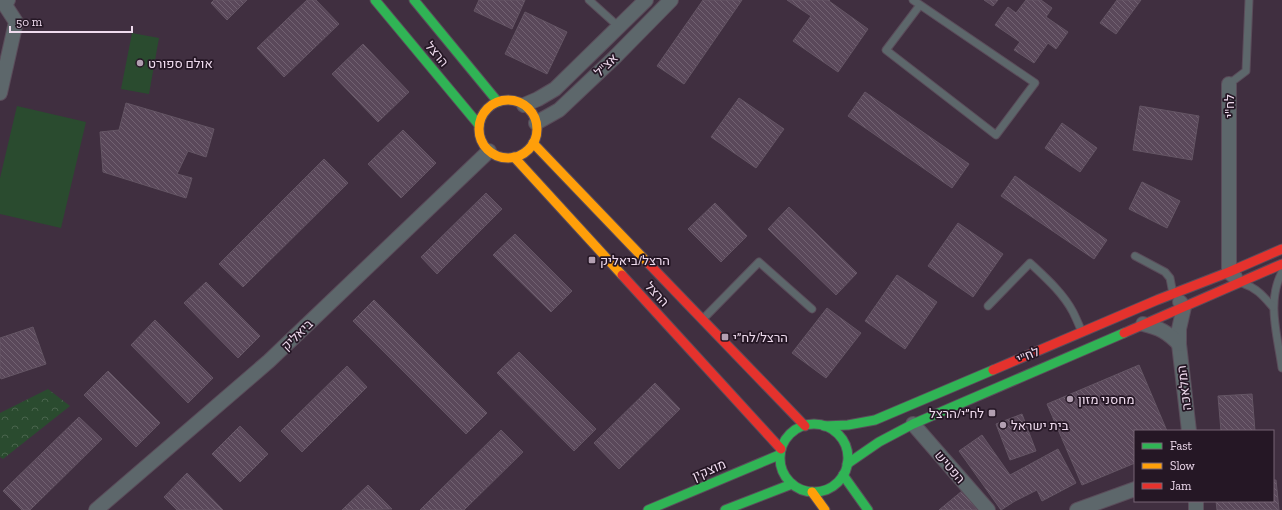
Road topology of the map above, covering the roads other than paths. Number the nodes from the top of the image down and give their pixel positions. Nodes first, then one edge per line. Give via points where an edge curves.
1 (375, 0) edge
2 (414, 0) edge
3 (589, 0) edge
4 (646, 0) edge
5 (671, 0) edge
6 (914, 0) edge
7 (1249, 0) edge
8 (4, 3) edge
9 (920, 5) junction
10 (619, 27) junction
11 (1229, 84) joint
12 (0, 93) edge
13 (498, 102) junction
14 (524, 105) junction
15 (536, 123) junction
16 (479, 124) junction
17 (533, 143) junction
18 (489, 151) junction
19 (514, 157) junction
20 (1282, 249) edge
21 (1135, 256) dead end
22 (1282, 264) edge
23 (1229, 272) junction
24 (1282, 272) edge
25 (1240, 282) junction
26 (1173, 294) junction
27 (988, 306) dead end
28 (1184, 307) junction
29 (1273, 307) junction
30 (812, 309) dead end
31 (702, 320) junction
32 (1143, 324) junction
33 (1082, 332) junction
34 (1179, 344) junction
35 (1282, 368) edge
36 (913, 424) junction
37 (805, 426) junction
38 (824, 426) junction
39 (1189, 430) edge
40 (780, 452) junction
41 (847, 464) junction
42 (843, 475) junction
43 (792, 484) junction
44 (1134, 488) edge
45 (812, 492) junction
46 (96, 510) edge
47 (648, 510) edge
48 (725, 510) edge
49 (825, 510) edge
50 (868, 510) edge
51 (988, 510) edge
52 (1077, 510) edge

1 - 16 street, הרצל
2 - 13 street, הרצל
3 - 10 lane
4 - 10 street, אצ"ל
5 - 15 street, אצ"ל via 559,110
6 - 9 lane
7 - 11 lane via 1246,71
8 - 12 street via 16,22
9 - 9 lane via 1035,83 996,135 886,50
10 - 14 street, אצ"ל via 554,89
11 - 23 street, לח"י
13 - 14 street via 511,100
13 - 16 street via 486,111
14 - 15 street via 534,116
15 - 17 street via 537,133
16 - 18 street via 481,139
17 - 19 street via 525,152
17 - 31 street, הרצל
18 - 19 street via 496,155
18 - 46 street, ביאליק via 269,361
19 - 40 street, הרצל
20 - 23 street, לח"י
21 - 26 lane via 1170,278
22 - 25 street, לח"י
23 - 25 street
23 - 26 street, לח"י
24 - 29 lane via 1276,286
25 - 28 street, לח"י
25 - 29 lane via 1260,291
26 - 28 street
26 - 33 street, לח"י
27 - 33 lane via 1030,263 1064,298
28 - 32 street, לח"י
28 - 34 street, המלאכה via 1179,329
29 - 35 lane
30 - 31 lane via 759,262
31 - 37 street, הרצל
32 - 34 street via 1161,329
32 - 36 street, לח"י
33 - 38 street, לח"י via 875,420
34 - 39 street, המלאכה
36 - 41 street, לח"י via 868,448
36 - 51 street, הפטיש
37 - 38 street
37 - 40 street via 794,430 786,438
38 - 41 street via 840,437 848,457
40 - 43 street via 780,466 784,476
40 - 47 street, מוצקין
41 - 42 street
42 - 45 street via 832,487
42 - 50 street
43 - 45 street via 801,490
43 - 48 street
44 - 52 street
45 - 49 street

